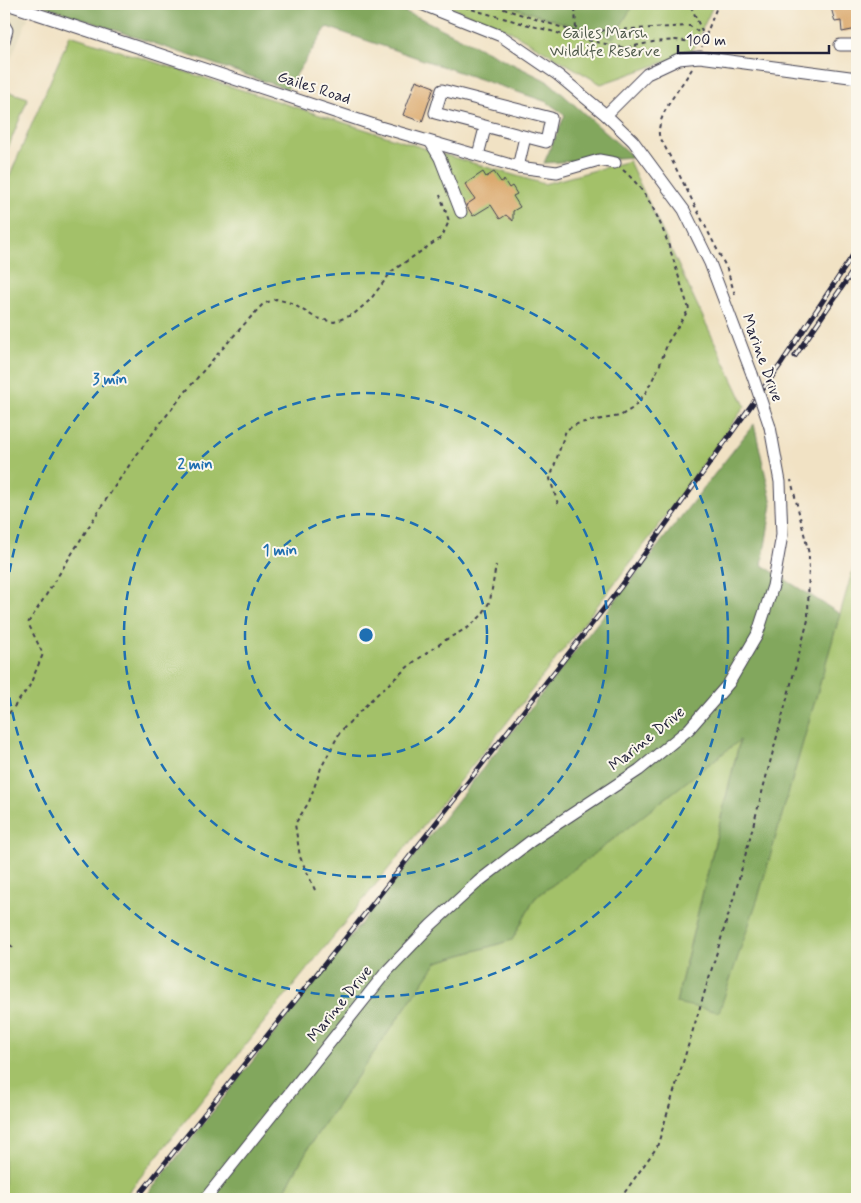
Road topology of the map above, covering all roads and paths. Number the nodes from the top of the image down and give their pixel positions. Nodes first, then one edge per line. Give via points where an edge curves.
1 (7, 4) edge
2 (422, 4) edge
3 (457, 4) edge
4 (488, 4) edge
5 (575, 4) edge
6 (690, 4) edge
7 (718, 4) edge
8 (4, 25) edge
9 (568, 30) junction
10 (576, 32) junction
11 (567, 36) junction
12 (704, 36) junction
13 (4, 41) edge
14 (703, 43) junction
15 (840, 46) dead end
16 (857, 46) edge
17 (700, 57) junction
18 (857, 78) edge
19 (606, 115) junction
20 (485, 128) junction
21 (525, 137) junction
22 (431, 143) junction
23 (478, 155) junction
24 (615, 163) joint
25 (518, 167) junction
26 (440, 195) dead end
27 (461, 212) dead end
28 (738, 306) dead end
29 (790, 476) dead end
30 (558, 504) dead end
31 (496, 565) dead end
32 (4, 720) edge
33 (315, 890) dead end
34 (4, 940) edge
35 (16, 950) dead end
36 (205, 1199) edge
37 (620, 1199) edge

1 - 22 street, Gailes Road
2 - 19 street, Marine Drive via 501,36 558,75
3 - 11 path
4 - 9 path
5 - 10 path
6 - 12 path
7 - 12 path
8 - 13 street via 7,30
9 - 10 path
9 - 11 path
10 - 12 path via 690,26
11 - 14 path via 624,48 675,40
12 - 14 path
14 - 17 path
15 - 16 street
17 - 18 street
17 - 19 street via 679,59 647,74
17 - 28 path via 661,117 658,127 727,269
19 - 36 street, Marine Drive, bridge via 632,141 684,210 710,263 770,428 780,482 782,535 774,586 757,635 729,684 689,729 639,770 531,841 430,925 374,986
20 - 21 street
20 - 21 street via 435,114 442,90 551,118 546,142
20 - 23 street
21 - 25 street
22 - 23 street, Gailes Road
22 - 27 street
23 - 25 street, Gailes Road
24 - 25 street, Gailes Road via 599,160 557,172
24 - 30 path via 635,180 656,213 689,308 668,342 646,392 633,408 620,416 578,423 566,430 550,479
26 - 32 path via 449,221 442,237 392,271 370,300 354,314 334,322 316,318 291,303 276,299 263,304 202,372 138,453 28,623 43,654 29,687
29 - 37 path via 810,554 808,620 736,890 657,1147
31 - 33 path via 490,601 482,615 411,664 340,732 321,768 309,802 295,824 300,857
34 - 35 path

